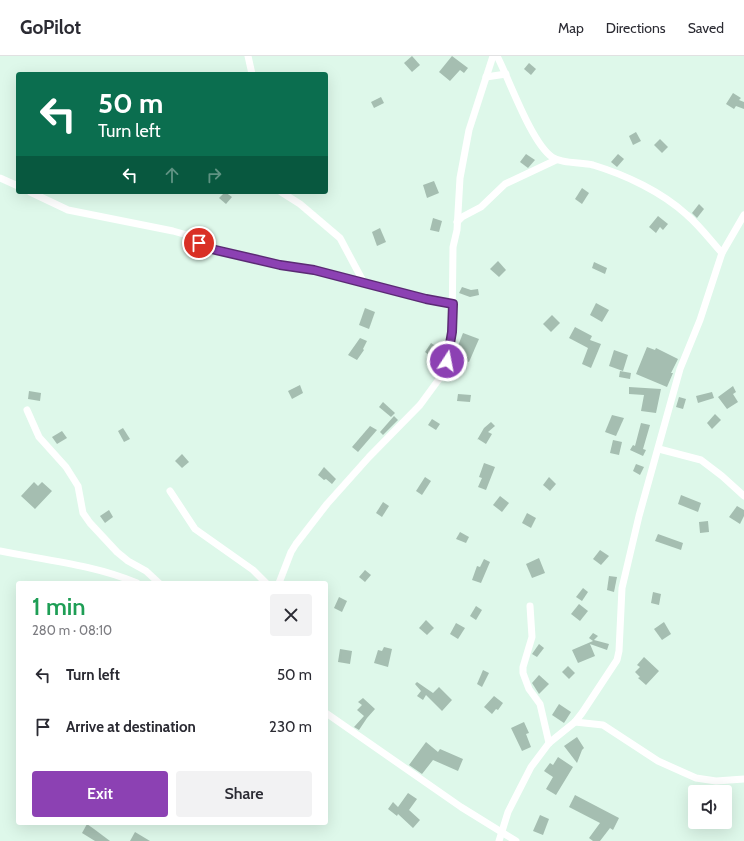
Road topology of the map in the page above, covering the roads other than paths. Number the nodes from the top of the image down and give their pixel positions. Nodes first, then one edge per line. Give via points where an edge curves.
1 (248, 56) edge
2 (493, 56) edge
3 (497, 56) edge
4 (252, 72) edge
5 (506, 74) junction
6 (486, 76) junction
7 (556, 160) junction
8 (0, 178) edge
9 (16, 185) edge
10 (34, 194) edge
11 (284, 194) edge
12 (744, 214) edge
13 (457, 222) junction
14 (722, 254) junction
15 (364, 284) junction
16 (453, 304) junction
17 (27, 410) dead end
18 (659, 449) junction
19 (170, 491) dead end
20 (744, 496) edge
21 (0, 551) edge
22 (133, 581) edge
23 (157, 581) edge
24 (264, 581) edge
25 (281, 581) edge
26 (530, 606) dead end
27 (328, 714) edge
28 (575, 722) junction
29 (549, 743) junction
30 (744, 779) edge
31 (502, 832) junction
32 (499, 841) edge
33 (516, 841) edge

1 - 4 street
2 - 6 street
3 - 5 street
5 - 6 street
5 - 7 street via 539,142
6 - 13 street via 469,130 460,178
7 - 13 street via 505,184 481,207
7 - 14 street via 593,165 644,186 687,214
8 - 9 street
10 - 15 street via 68,210 187,235 207,248 314,270
11 - 15 street via 340,238
12 - 14 street
13 - 16 street via 453,247
14 - 18 street via 680,369
15 - 16 street
16 - 25 street via 452,332 442,376 420,405 327,504 291,552
17 - 23 street via 39,437 66,467 78,486 83,513 90,523 128,562 146,571
18 - 20 street via 701,460
18 - 28 street via 639,516 622,588 617,660
19 - 24 street via 195,529 253,570
21 - 22 street via 81,567
26 - 29 street via 532,637 523,673 529,690 540,704
27 - 31 street via 461,807
28 - 29 street
28 - 30 street via 603,725 658,761 696,778 716,781
29 - 31 street via 523,782 508,812
31 - 32 street
31 - 33 street

